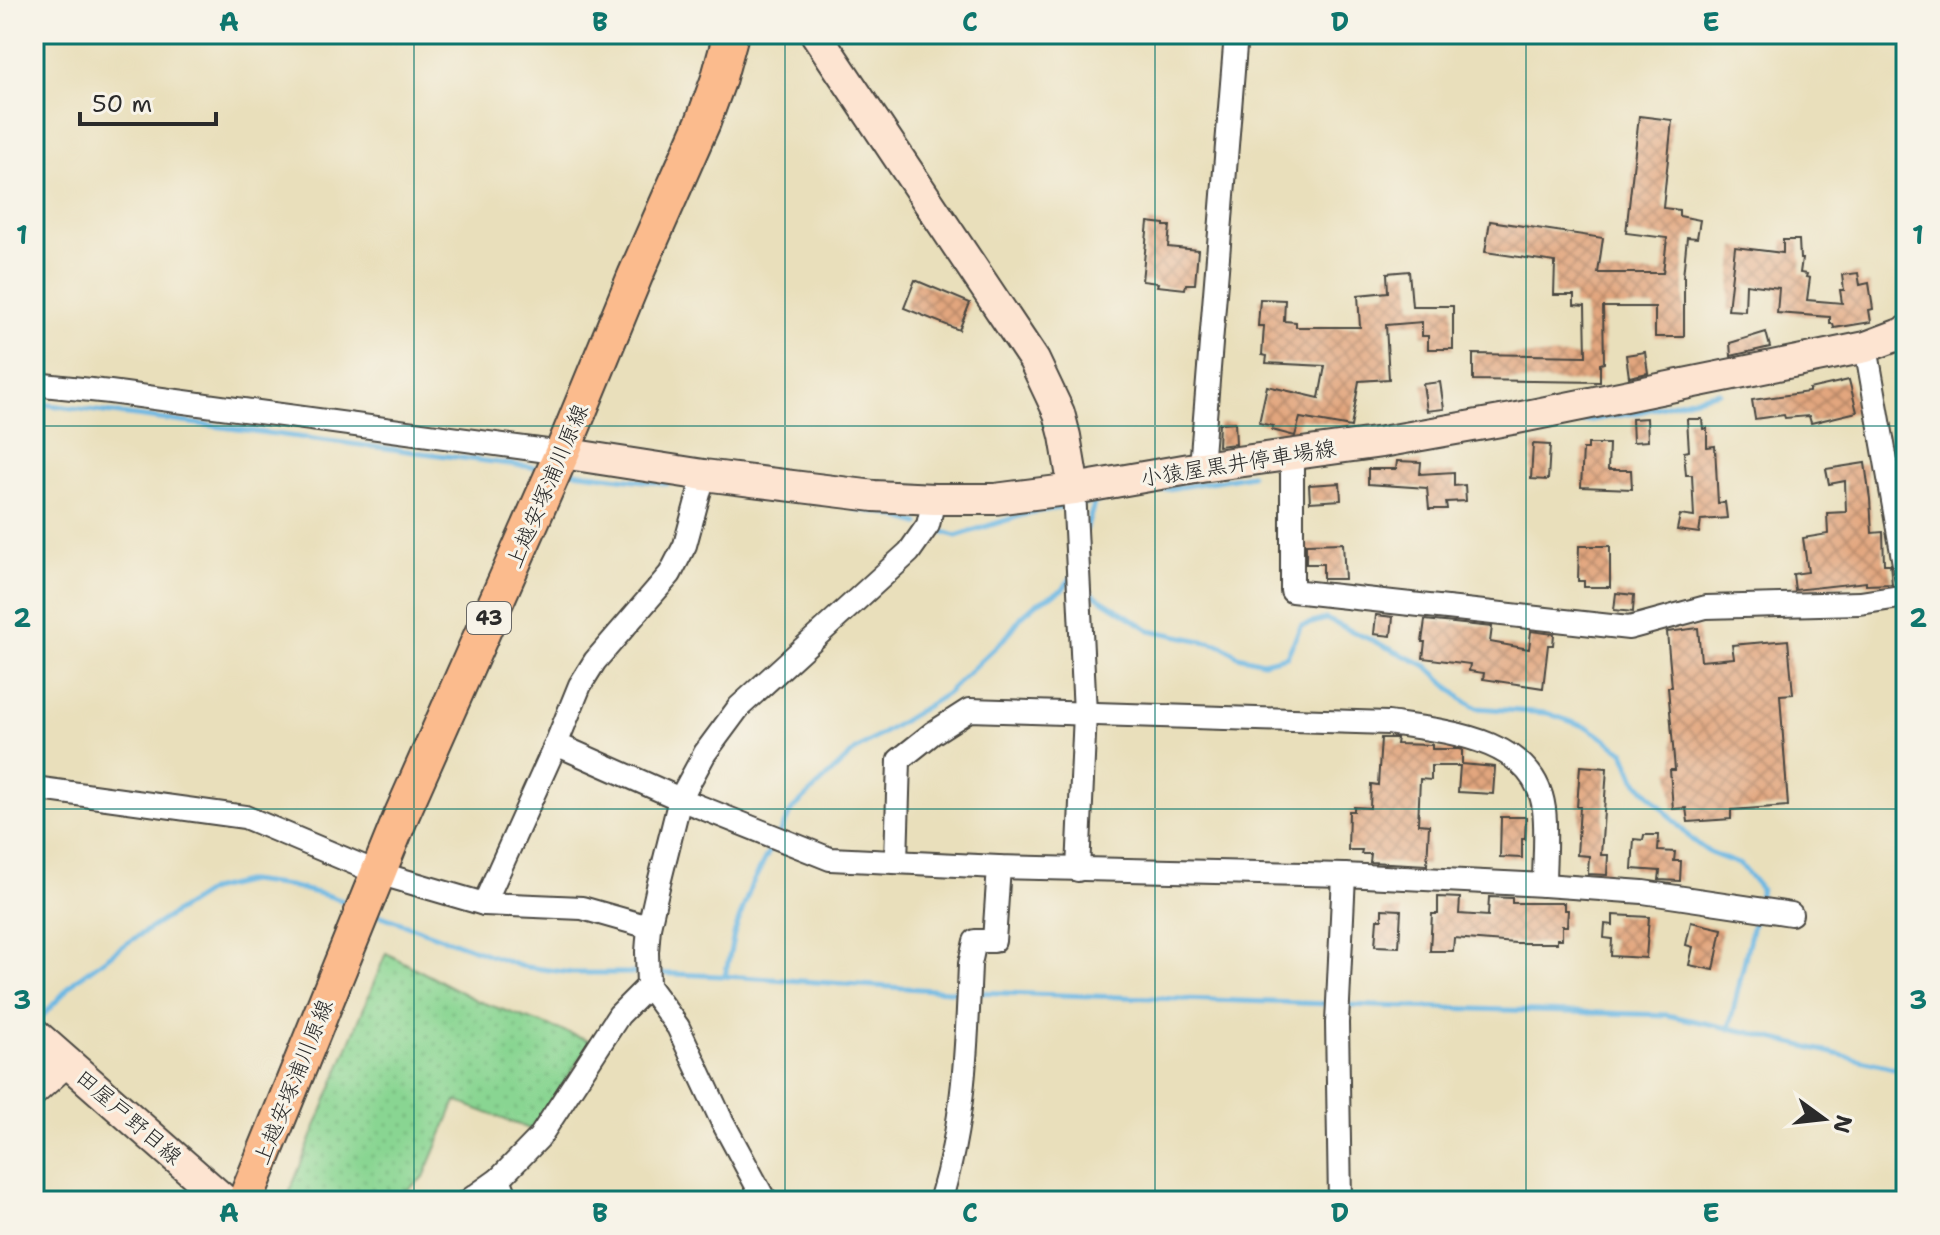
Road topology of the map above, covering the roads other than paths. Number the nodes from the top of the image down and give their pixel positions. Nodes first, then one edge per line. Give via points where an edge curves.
1 (731, 34) edge
2 (816, 34) edge
3 (1236, 34) edge
4 (1906, 332) edge
5 (1866, 347) junction
6 (34, 384) edge
7 (562, 453) junction
8 (1292, 456) junction
9 (1201, 467) junction
10 (704, 475) junction
11 (1074, 489) junction
12 (934, 499) junction
13 (1906, 575) edge
14 (1906, 596) edge
15 (1085, 713) junction
16 (556, 744) junction
17 (34, 788) edge
18 (680, 799) junction
19 (896, 862) junction
20 (999, 867) junction
21 (1078, 870) junction
22 (378, 873) junction
23 (1344, 875) junction
24 (1544, 885) junction
25 (484, 904) junction
26 (1791, 914) dead end
27 (649, 927) junction
28 (648, 986) junction
29 (34, 1033) edge
30 (65, 1062) junction
31 (34, 1090) edge
32 (499, 1179) junction
33 (225, 1201) edge
34 (245, 1201) edge
35 (468, 1201) edge
36 (508, 1201) edge
37 (768, 1201) edge
38 (940, 1201) edge
39 (1340, 1201) edge

1 - 7 main road, 上越安塚浦川原線 / 43 via 703,122
2 - 11 main road via 1034,360 1059,413
3 - 9 street
4 - 5 main road, 小猿屋黒井停車場線
5 - 8 main road, 小猿屋黒井停車場線 via 1512,419
5 - 13 street
6 - 7 street
7 - 10 main road, 小猿屋黒井停車場線
7 - 22 main road, 上越安塚浦川原線 / 43
8 - 9 main road, 小猿屋黒井停車場線
8 - 14 street via 1292,591 1629,628 1706,607 1860,603
9 - 11 main road, 小猿屋黒井停車場線
10 - 12 main road, 小猿屋黒井停車場線
10 - 16 street via 685,545 670,574 595,661
11 - 12 main road, 小猿屋黒井停車場線 via 995,499
11 - 15 street
12 - 18 street via 928,525 909,552 739,707
15 - 19 street via 969,710 933,733 899,760
15 - 21 street
15 - 24 street via 1388,723 1469,737 1509,753 1534,776 1544,808
16 - 18 street
16 - 25 street
17 - 22 street via 245,817
18 - 19 street via 830,859
18 - 27 street
19 - 20 street
20 - 21 street
20 - 38 street via 994,941 975,941 970,964 960,1115
21 - 23 street
22 - 25 street
22 - 34 main road, 上越安塚浦川原線 / 43
23 - 24 street
23 - 39 street via 1337,1023
24 - 26 street via 1643,892
25 - 27 street via 582,908
27 - 28 street
28 - 32 street via 619,1015 539,1138
28 - 37 street via 678,1027 721,1119
29 - 30 main road, 田屋戸野目線
30 - 31 main road
30 - 33 main road, 田屋戸野目線
32 - 35 street
32 - 36 street

